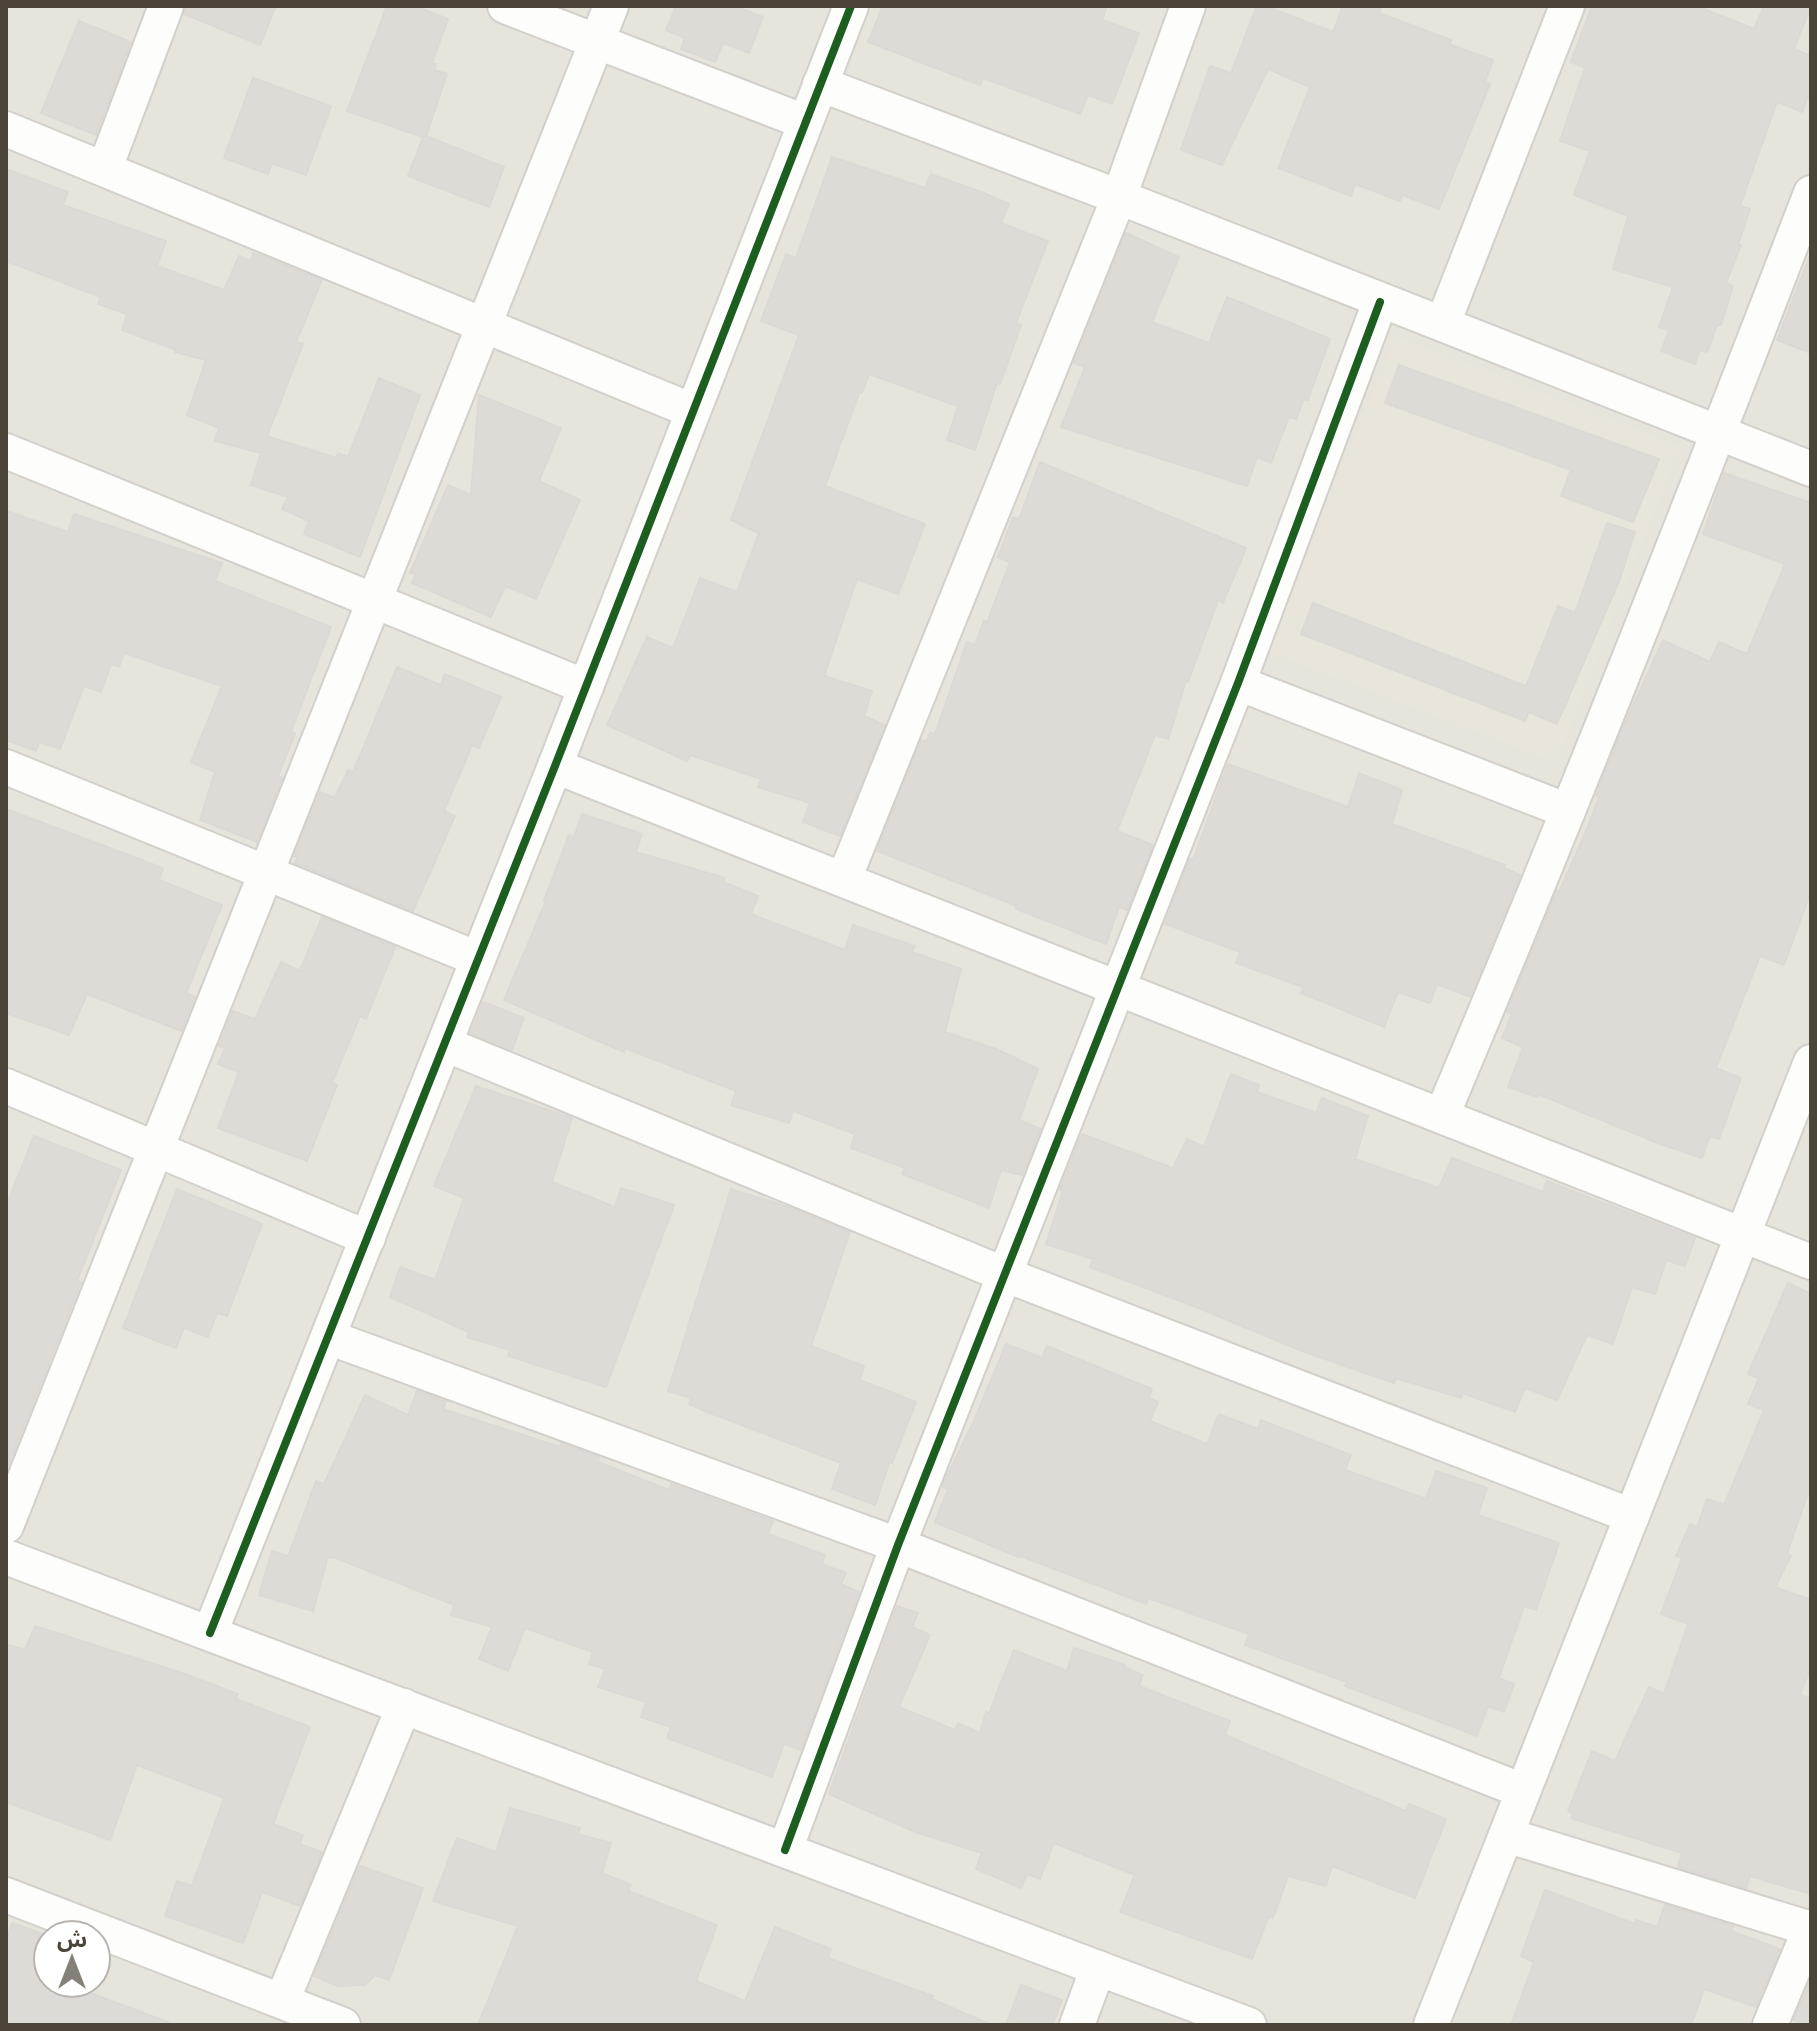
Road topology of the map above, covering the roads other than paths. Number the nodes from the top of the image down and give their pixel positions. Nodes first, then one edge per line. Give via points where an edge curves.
1 (166, 6) edge
2 (505, 6) edge
3 (611, 6) edge
4 (851, 6) edge
5 (1188, 6) edge
6 (1567, 6) edge
7 (596, 42) junction
8 (820, 84) junction
9 (805, 122) junction
10 (6, 129) edge
11 (105, 168) junction
12 (1811, 193) edge
13 (1119, 197) junction
14 (1380, 302) junction
15 (1443, 323) junction
16 (483, 327) junction
17 (693, 411) junction
18 (1719, 432) junction
19 (6, 451) edge
20 (1811, 469) edge
21 (374, 601) junction
22 (1238, 683) junction
23 (586, 687) junction
24 (555, 766) junction
25 (6, 767) edge
26 (1568, 811) junction
27 (266, 873) junction
28 (844, 879) junction
29 (478, 959) junction
30 (1117, 987) junction
31 (445, 1044) junction
32 (1811, 1062) edge
33 (6, 1086) edge
34 (1442, 1115) junction
35 (156, 1149) junction
36 (1743, 1235) junction
37 (368, 1238) junction
38 (1811, 1262) edge
39 (1006, 1275) junction
40 (328, 1337) junction
41 (1632, 1516) junction
42 (6, 1526) edge
43 (898, 1545) junction
44 (6, 1557) edge
45 (210, 1633) junction
46 (404, 1706) junction
47 (1523, 1791) junction
48 (1506, 1835) junction
49 (785, 1850) junction
50 (6, 1895) edge
51 (1811, 1928) edge
52 (1098, 1968) junction
53 (282, 2001) junction
54 (343, 2025) edge
55 (1077, 2025) edge
56 (1249, 2025) edge
57 (1431, 2025) edge
58 (1770, 2025) edge

1 - 11 street
2 - 7 street
3 - 7 street
4 - 8 street
5 - 13 street
6 - 15 street
7 - 9 street
7 - 16 street
8 - 9 street
8 - 13 street
9 - 17 street
10 - 11 street
11 - 16 street
12 - 18 street
13 - 14 street
13 - 28 street
14 - 15 street
14 - 22 street
15 - 18 street
16 - 17 street
16 - 21 street
17 - 23 street
18 - 20 street
18 - 26 street
19 - 21 street
21 - 23 street
21 - 27 street
22 - 26 street
22 - 30 street
23 - 24 street
24 - 28 street
24 - 29 street
25 - 27 street
26 - 34 street
27 - 29 street
27 - 35 street
28 - 30 street
29 - 31 street
30 - 34 street
30 - 39 street
31 - 37 street
31 - 39 street
32 - 36 street
33 - 35 street
34 - 36 street
35 - 37 street
35 - 42 street
36 - 38 street
36 - 41 street
37 - 40 street
39 - 41 street
39 - 43 street
40 - 43 street
40 - 45 street
41 - 47 street
43 - 47 street
43 - 49 street
44 - 45 street
45 - 46 street
46 - 49 street
46 - 53 street
47 - 48 street
48 - 51 street
48 - 57 street
49 - 52 street
50 - 53 street
51 - 58 street
52 - 55 street
52 - 56 street
53 - 54 street

